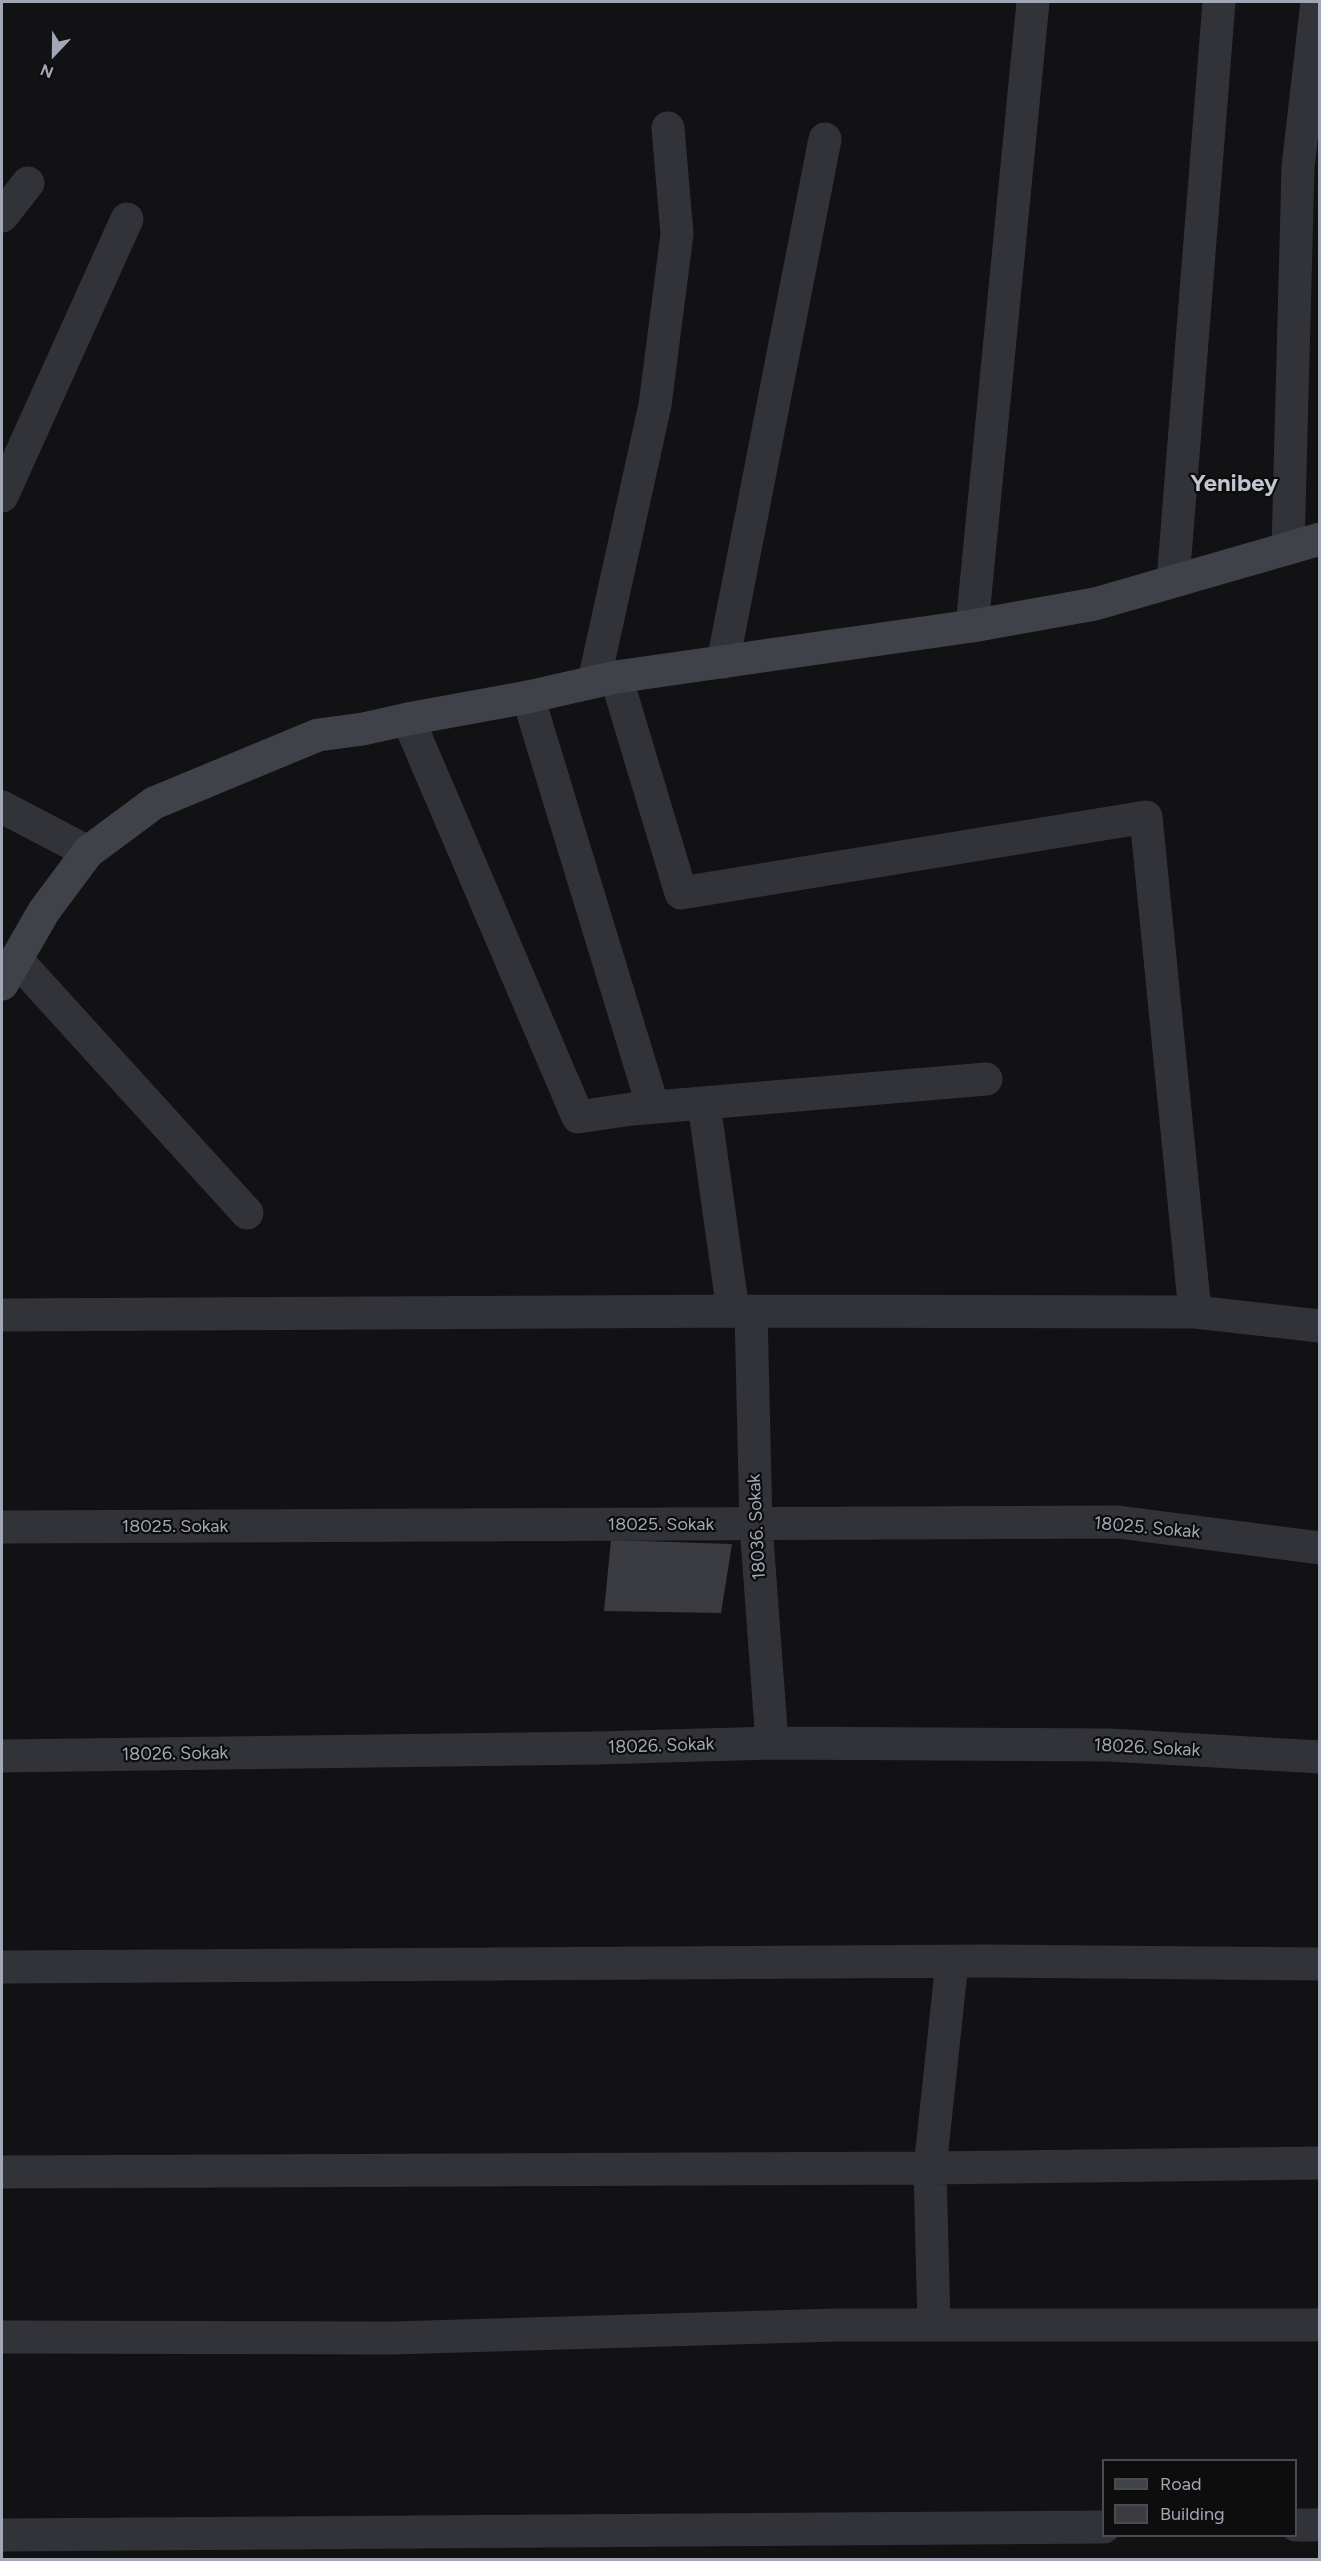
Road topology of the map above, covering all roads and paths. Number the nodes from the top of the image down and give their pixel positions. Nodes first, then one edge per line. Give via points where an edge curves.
1 (1033, 2) edge
2 (1219, 2) edge
3 (1317, 2) edge
4 (668, 128) dead end
5 (825, 139) dead end
6 (28, 183) dead end
7 (2, 216) edge
8 (127, 219) dead end
9 (2, 496) edge
10 (1320, 538) edge
11 (1288, 548) junction
12 (1173, 581) junction
13 (972, 626) junction
14 (723, 662) junction
15 (605, 679) junction
16 (528, 697) junction
17 (408, 719) junction
18 (2, 807) edge
19 (88, 852) junction
20 (9, 971) edge
21 (986, 1080) dead end
22 (704, 1104) junction
23 (653, 1107) junction
24 (247, 1213) dead end
25 (742, 1311) junction
26 (1195, 1312) junction
27 (2, 1315) edge
28 (1320, 1326) edge
29 (756, 1525) junction
30 (2, 1527) edge
31 (1320, 1548) edge
32 (772, 1743) junction
33 (2, 1756) edge
34 (1320, 1757) edge
35 (952, 1962) junction
36 (1320, 1964) edge
37 (2, 1967) edge
38 (1320, 2163) edge
39 (930, 2168) junction
40 (2, 2172) edge
41 (934, 2325) junction
42 (1320, 2325) edge
43 (2, 2337) edge
44 (1297, 2525) edge
45 (1320, 2525) edge
46 (1102, 2527) edge
47 (2, 2535) edge
48 (732, 2545) edge

1 - 13 street
2 - 12 street
3 - 11 street via 1298,168
4 - 15 street via 677,234 655,405
5 - 14 street
6 - 7 street
8 - 9 street
10 - 11 main road
11 - 12 main road
12 - 13 main road via 1095,604
13 - 14 main road
14 - 15 main road
15 - 16 main road
15 - 26 street via 681,893 1146,817
16 - 17 main road
16 - 23 street
17 - 19 main road via 318,735 154,802
17 - 23 street via 578,1118
18 - 19 street
19 - 20 main road via 44,911
20 - 24 street
21 - 22 street
22 - 23 street
22 - 25 street, 18036. Sokak
25 - 26 street
25 - 27 street
25 - 29 street, 18036. Sokak
26 - 28 street
29 - 30 street, 18025. Sokak
29 - 31 street, 18025. Sokak via 1118,1522
29 - 32 street, 18036. Sokak
32 - 33 street, 18026. Sokak
32 - 34 street, 18026. Sokak via 1109,1745
35 - 36 street
35 - 37 street
35 - 39 street
38 - 39 street
39 - 40 street
39 - 41 street
41 - 42 street
41 - 43 street via 392,2338
44 - 45 street
46 - 48 street
47 - 48 street

